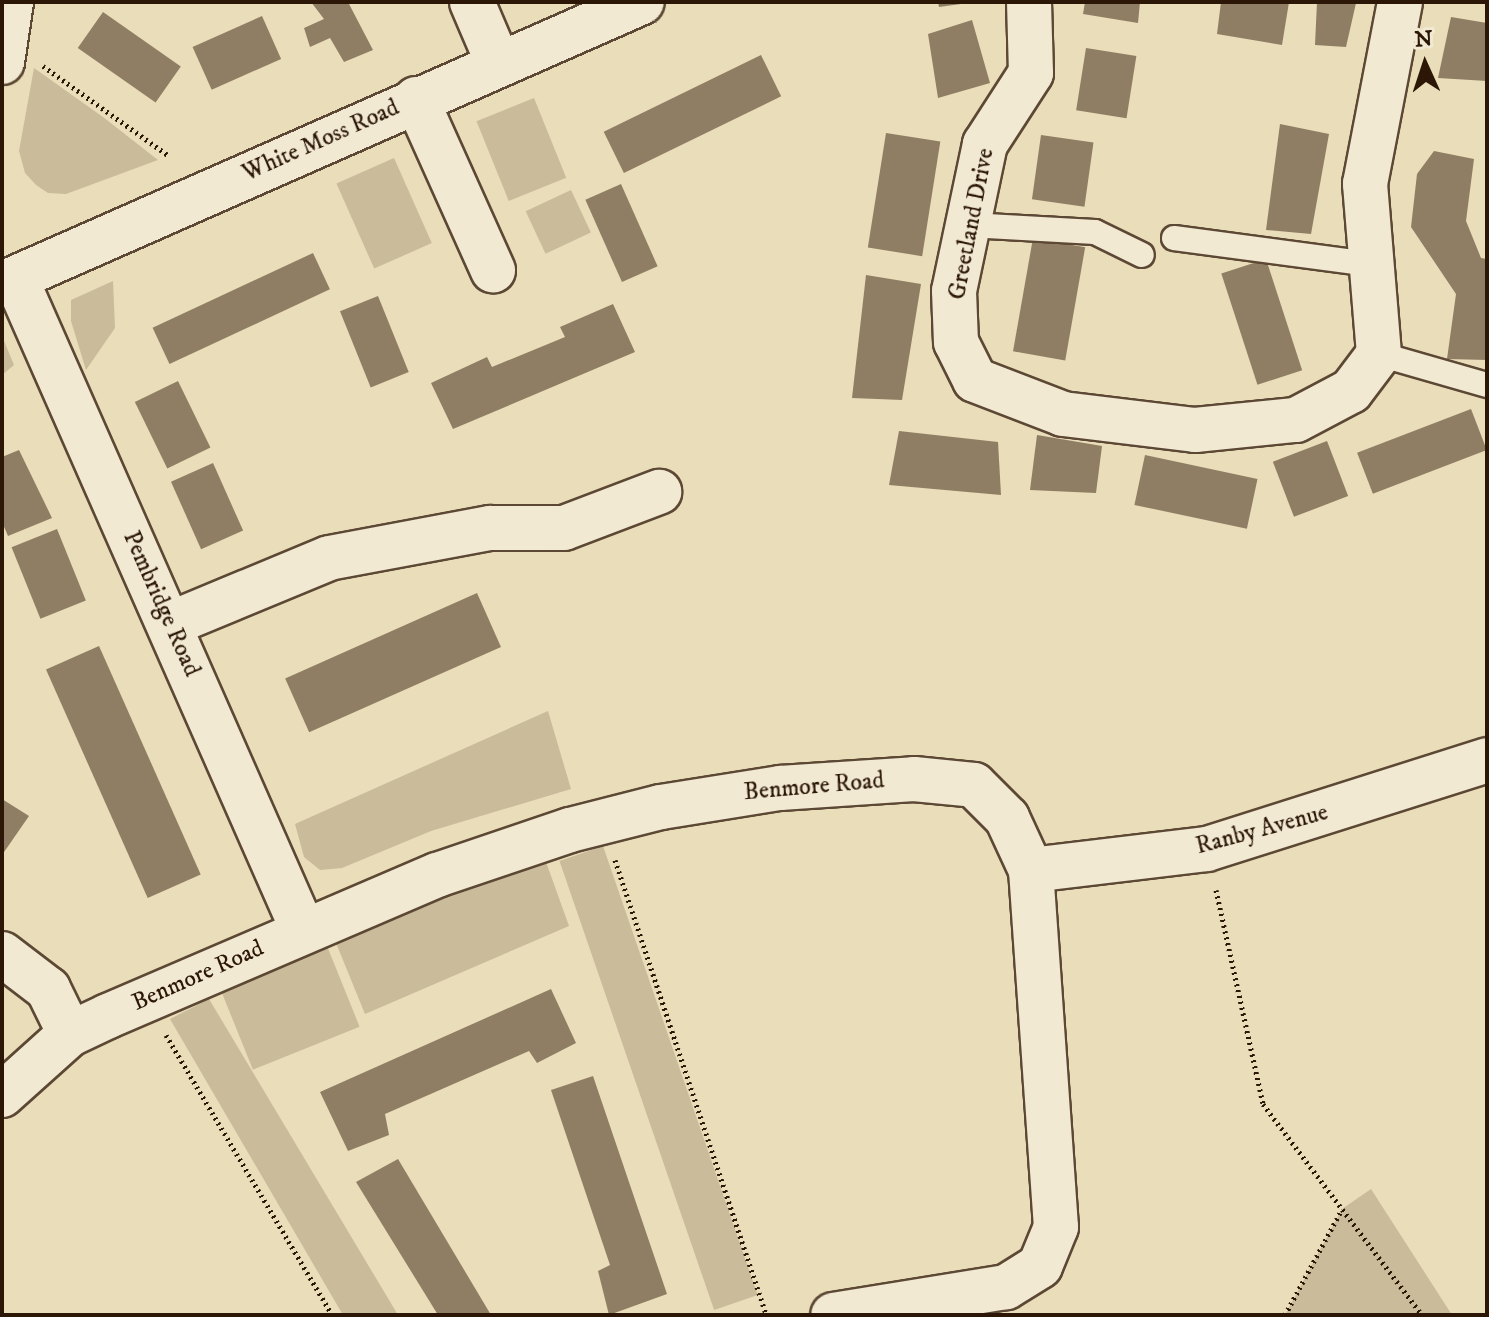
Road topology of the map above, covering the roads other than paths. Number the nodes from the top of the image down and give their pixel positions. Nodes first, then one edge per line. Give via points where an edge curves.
1 (11, 2) edge
2 (472, 2) edge
3 (642, 2) edge
4 (1029, 2) edge
5 (1400, 2) edge
6 (19, 61) edge
7 (498, 63) junction
8 (416, 99) junction
9 (969, 225) junction
10 (1174, 238) dead end
11 (1142, 255) dead end
12 (1368, 264) junction
13 (493, 270) dead end
14 (7, 278) edge
15 (1379, 354) junction
16 (1487, 385) edge
17 (659, 492) dead end
18 (170, 624) junction
19 (1487, 760) edge
20 (1031, 870) junction
21 (303, 930) junction
22 (2, 954) edge
23 (70, 1034) junction
24 (2, 1095) edge
25 (833, 1315) edge

1 - 6 street
2 - 7 street
3 - 7 street, White Moss Road
4 - 9 street, Greetland Drive via 1031,73 985,144
5 - 12 street via 1365,184
7 - 8 street, White Moss Road
8 - 13 street
8 - 14 street, White Moss Road
9 - 11 lane via 1095,232
9 - 15 street, Greetland Drive via 954,291 956,342 975,380 1063,414 1195,430 1296,420 1351,391
10 - 12 lane
12 - 15 street
14 - 18 street, Pembridge Road
15 - 16 lane
17 - 18 street via 564,528 490,528 329,558
18 - 21 street, Pembridge Road
19 - 20 street, Ranby Avenue via 1207,849
20 - 21 street, Benmore Road via 1007,818 974,785 914,779 842,782 722,797 602,821 437,875
20 - 25 street, Benmore Road via 1055,1194 1050,1248 1040,1266 1006,1287
21 - 23 street, Benmore Road
22 - 23 street via 48,989
23 - 24 street, Benmore Road

